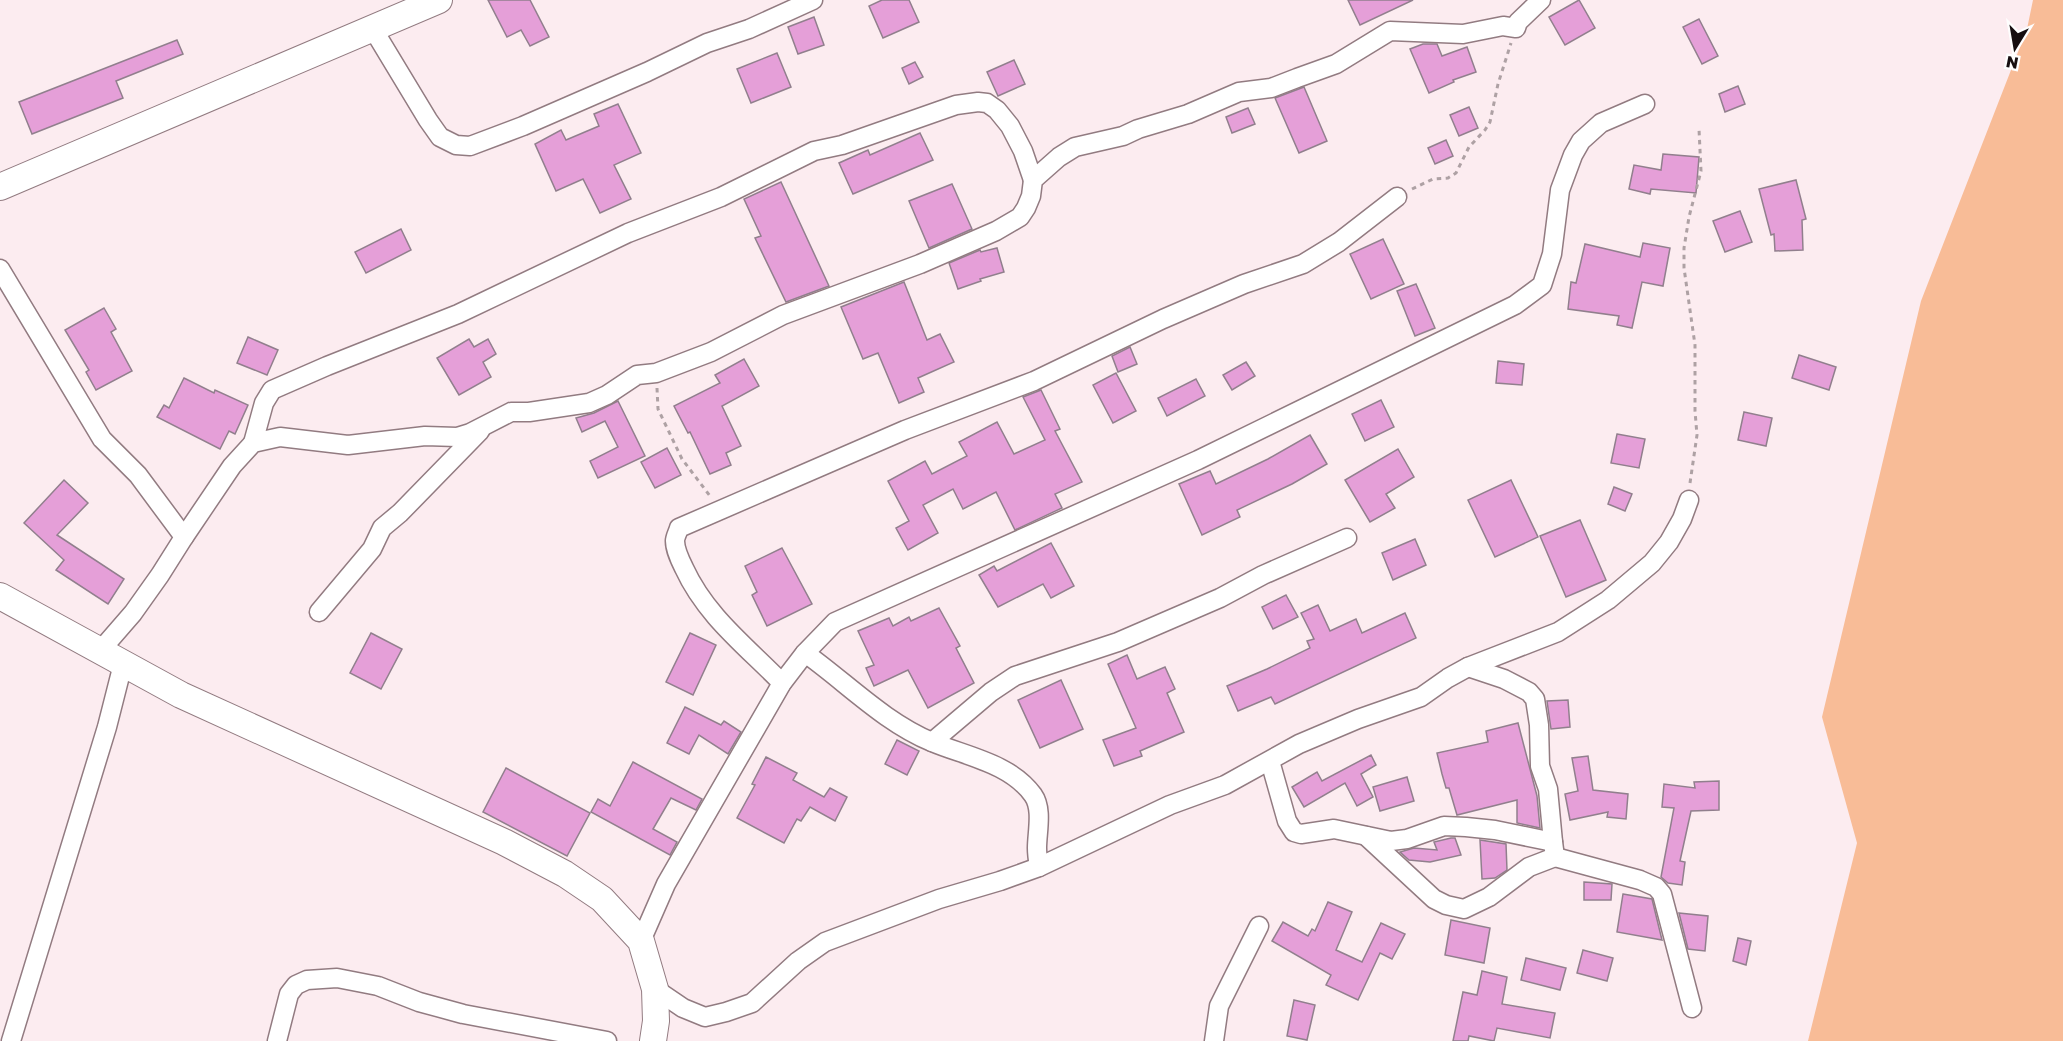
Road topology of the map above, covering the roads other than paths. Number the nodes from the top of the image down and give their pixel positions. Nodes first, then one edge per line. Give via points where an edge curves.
1 (439, 0) edge
2 (813, 0) edge
3 (1541, 0) edge
4 (373, 29) junction
5 (1645, 104) dead end
6 (1033, 180) junction
7 (0, 187) edge
8 (1397, 197) road end
9 (0, 269) edge
10 (485, 425) junction
11 (253, 442) junction
12 (1689, 500) road end
13 (184, 537) junction
14 (1347, 538) dead end
15 (0, 596) edge
16 (319, 612) dead end
17 (100, 651) junction
18 (805, 653) junction
19 (123, 664) junction
20 (1468, 667) junction
21 (782, 683) junction
22 (932, 742) junction
23 (1270, 761) junction
24 (1366, 836) junction
25 (1554, 849) junction
26 (1039, 867) junction
27 (1259, 926) dead end
28 (641, 941) junction
29 (655, 989) junction
30 (1692, 1008) dead end
31 (10, 1041) edge
32 (278, 1041) edge
33 (607, 1041) edge
34 (653, 1041) edge
35 (1214, 1041) edge

1 - 4 street
2 - 4 street via 470,146 456,145 440,137
3 - 6 street via 1515,28 1503,26 1463,34 1390,31 1336,64 1307,75 1239,92 1123,136 1075,147
4 - 7 street
5 - 18 street via 1601,123 1581,141 1560,190 1552,254 1542,285 1515,306 1198,460 835,622
6 - 10 street via 1031,196 1020,217 996,231 783,315 711,352 656,373 637,375 589,403 511,412
6 - 11 street via 1010,126 987,103 956,105 842,145 814,150 721,197 628,233 458,314 272,390 264,403
8 - 21 street via 1303,264 1244,284 1034,381 905,430 679,528 675,541 678,556 708,610
9 - 13 street via 102,439 138,475
10 - 11 street via 456,437 425,436 348,445 280,437
10 - 16 street via 382,528 372,549
11 - 13 street via 231,466
12 - 20 street via 1669,542 1652,563 1608,600 1558,632
13 - 17 street via 133,613
14 - 22 street via 1118,642 1015,676
15 - 17 street
17 - 19 street
18 - 21 street
18 - 22 street via 898,724
19 - 28 street via 565,874 602,899
19 - 31 street
20 - 23 street via 1421,697 1338,727
20 - 25 street via 1504,679 1535,699 1540,766 1548,789
21 - 28 street via 666,884
22 - 26 street via 1001,769 1034,796 1039,821
23 - 24 street via 1287,822 1294,832 1334,829
23 - 26 street via 1225,785 1170,805
24 - 25 street via 1390,841 1444,826 1466,827 1495,830
24 - 25 street via 1434,899 1464,909 1489,897
25 - 30 street via 1656,887 1662,894
26 - 29 street via 825,942 752,1003 726,1012 705,1017
27 - 35 street via 1219,1006
28 - 29 street
29 - 34 street
32 - 33 street via 289,994 296,985 307,980 337,978 378,986 463,1014

